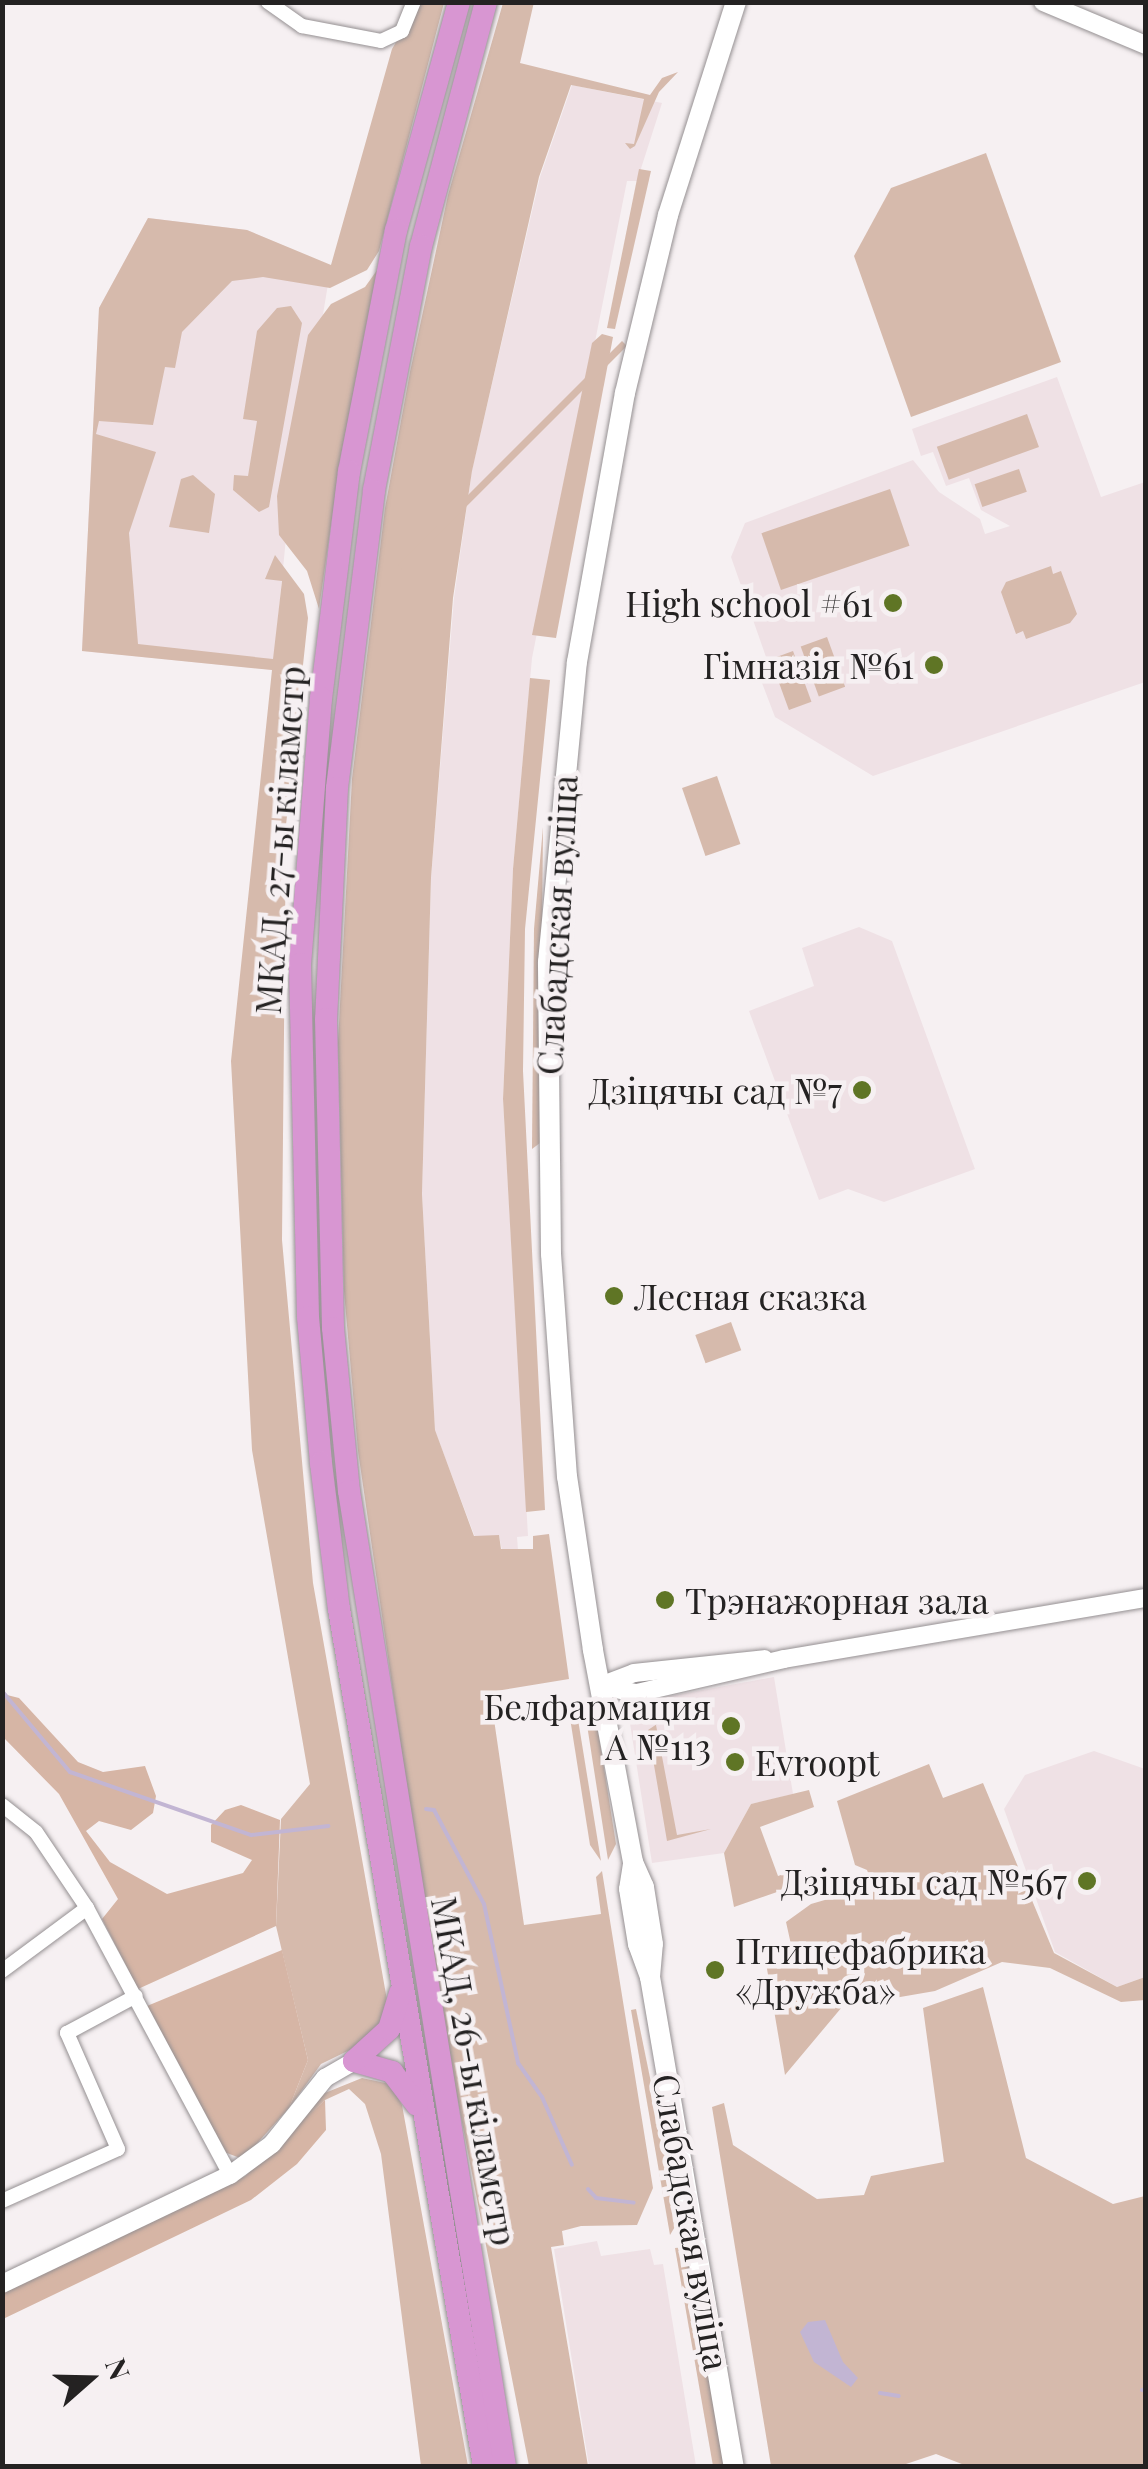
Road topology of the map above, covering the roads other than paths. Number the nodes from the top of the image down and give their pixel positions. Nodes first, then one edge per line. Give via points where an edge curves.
1 (268, 2) edge
2 (414, 2) edge
3 (459, 2) edge
4 (486, 2) edge
5 (736, 2) edge
6 (1043, 2) edge
7 (1146, 46) edge
8 (1146, 1598) edge
9 (600, 1686) junction
10 (364, 1690) junction
11 (2, 1805) edge
12 (87, 1908) junction
13 (2, 1971) edge
14 (402, 1984) junction
15 (136, 1996) junction
16 (354, 2061) junction
17 (424, 2119) junction
18 (230, 2176) junction
19 (2, 2201) edge
20 (2, 2284) edge
21 (484, 2466) edge
22 (505, 2466) edge
23 (734, 2466) edge

1 - 2 street via 302,26 381,41 402,31
3 - 10 highway, МКАД, 27-ы кіламетр via 396,230 349,470 321,698 300,964 308,1317
4 - 10 highway, МКАД, 27-ы кіламетр via 400,352 374,491 337,788 326,1019 329,1232
5 - 9 main road, Слабадская вуліца via 668,215 626,393 582,632 554,878 547,1150 556,1341 567,1478
6 - 7 street
8 - 9 street via 784,1659 634,1673
9 - 23 main road, Слабадская вуліца via 653,1944 650,1977
10 - 14 highway, МКАД, 26-ы кіламетр
10 - 22 highway, МКАД, 26-ы кіламетр
11 - 12 street via 36,1832
12 - 13 street
12 - 15 street
14 - 16 highway via 389,2029
14 - 17 highway, МКАД, 26-ы кіламетр
15 - 18 street
15 - 19 street via 67,2033 118,2150
16 - 17 highway via 401,2079
16 - 18 street via 325,2078 262,2154
17 - 21 highway, МКАД, 26-ы кіламетр
18 - 20 street

